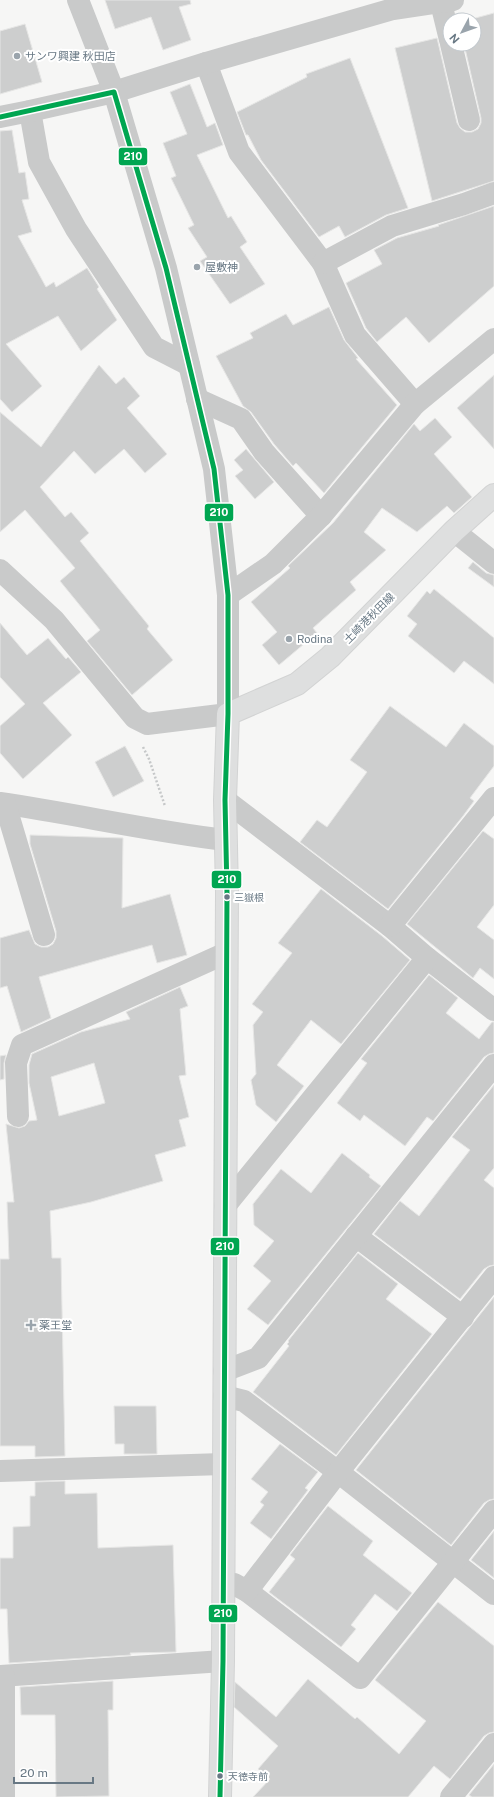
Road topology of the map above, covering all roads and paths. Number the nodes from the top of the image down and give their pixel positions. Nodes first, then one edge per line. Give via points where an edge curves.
1 (78, 0) edge
2 (447, 1) edge
3 (391, 5) edge
4 (448, 12) edge
5 (453, 52) edge
6 (206, 63) junction
7 (114, 92) junction
8 (30, 111) junction
9 (0, 116) edge
10 (469, 120) dead end
11 (494, 193) edge
12 (322, 263) junction
13 (494, 339) edge
14 (189, 365) junction
15 (198, 399) junction
16 (415, 404) junction
17 (494, 495) edge
18 (321, 516) junction
19 (454, 531) junction
20 (494, 563) edge
21 (0, 570) edge
22 (228, 595) junction
23 (228, 714) junction
24 (135, 718) junction
25 (494, 798) edge
26 (225, 800) junction
27 (2, 803) edge
28 (172, 834) junction
29 (225, 840) junction
30 (390, 926) junction
31 (44, 935) dead end
32 (226, 953) junction
33 (427, 958) junction
34 (494, 1010) edge
35 (494, 1065) edge
36 (18, 1116) dead end
37 (225, 1206) junction
38 (356, 1236) junction
39 (494, 1276) edge
40 (463, 1317) junction
41 (224, 1370) junction
42 (224, 1396) junction
43 (223, 1464) junction
44 (0, 1471) edge
45 (338, 1472) junction
46 (494, 1511) edge
47 (454, 1562) junction
48 (223, 1579) junction
49 (247, 1590) junction
50 (494, 1594) edge
51 (223, 1661) junction
52 (2, 1676) edge
53 (494, 1744) edge
54 (4, 1797) edge
55 (220, 1797) edge
56 (451, 1797) edge

1 - 7 street
2 - 3 street
2 - 4 street
3 - 6 street
5 - 10 street
6 - 7 street
6 - 12 street via 239,152
7 - 8 street
7 - 14 street via 166,268
8 - 9 street
8 - 14 street via 39,162 76,229 154,347
11 - 12 street via 392,226
12 - 16 street via 355,335
13 - 16 street
14 - 15 street
15 - 18 street via 241,419 264,452
15 - 22 street via 214,468
16 - 18 street
17 - 19 main road, 土崎港秋田線
18 - 22 street via 273,564
19 - 20 street
19 - 23 main road, 土崎港秋田線 via 330,656 297,684
21 - 24 street via 54,620
22 - 23 street
23 - 24 street via 147,724
23 - 26 main road
24 - 28 path via 140,742 152,766
25 - 30 street
26 - 29 main road
26 - 30 street
27 - 28 street
27 - 31 street
28 - 29 street
29 - 32 main road
30 - 33 street
32 - 36 street via 22,1046 16,1063
32 - 37 main road
33 - 34 street
33 - 37 street
35 - 38 street
37 - 41 main road
38 - 40 street
38 - 41 street via 258,1358
39 - 40 street
40 - 45 street
41 - 42 main road
42 - 43 main road
42 - 45 street via 244,1401
43 - 44 street
43 - 48 main road
45 - 47 street
45 - 49 street
46 - 47 street
47 - 49 street via 360,1678
47 - 50 street
48 - 49 street
48 - 51 main road
51 - 52 street
51 - 55 main road
52 - 54 street
53 - 56 street

